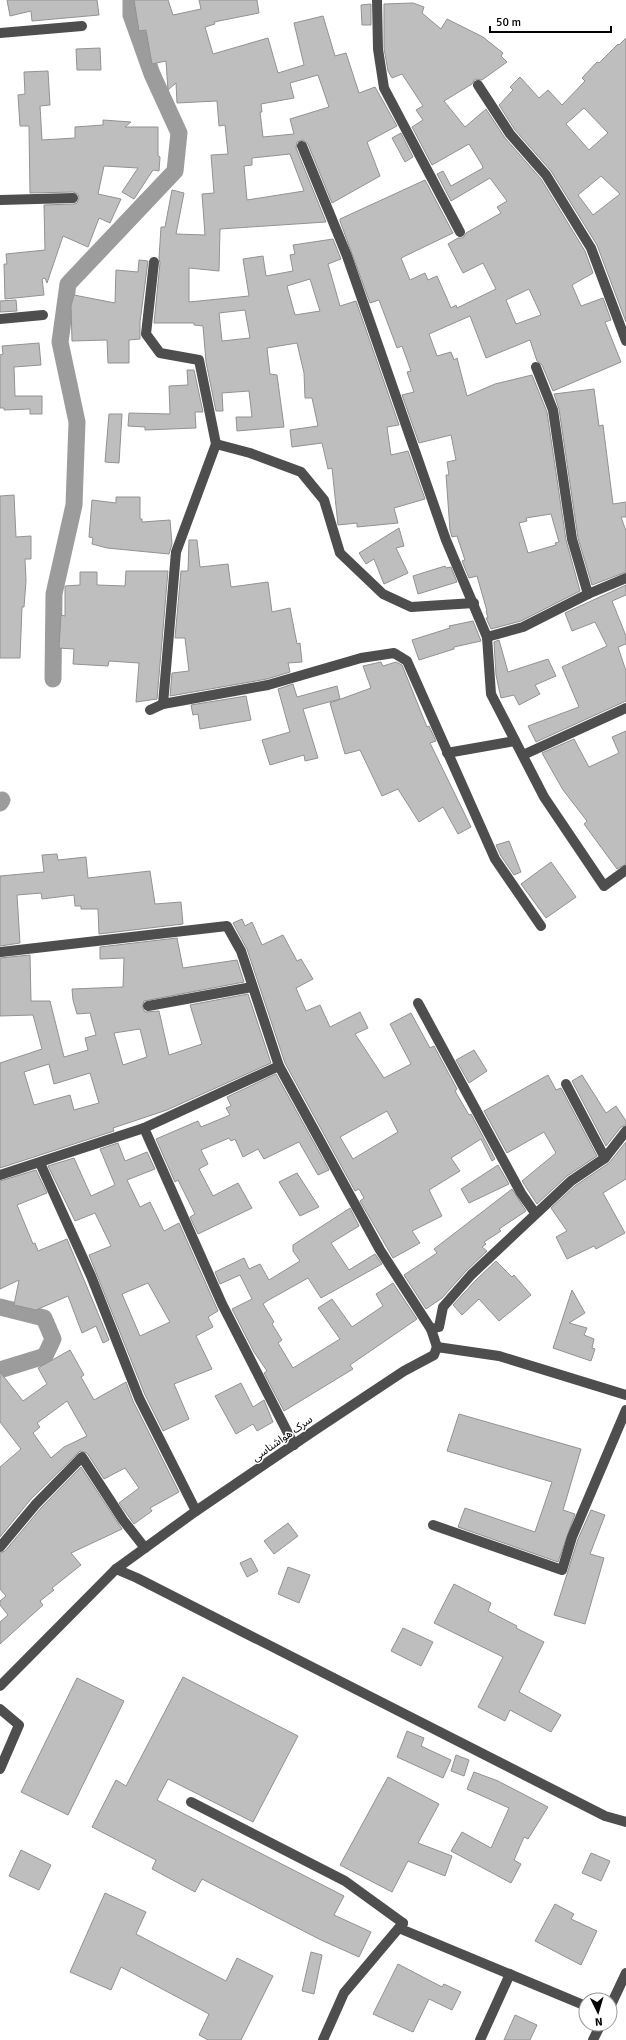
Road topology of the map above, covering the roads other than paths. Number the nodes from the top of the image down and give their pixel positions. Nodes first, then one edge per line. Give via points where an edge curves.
1 (378, 0) edge
2 (82, 26) dead end
3 (0, 33) edge
4 (478, 86) dead end
5 (302, 146) dead end
6 (73, 198) dead end
7 (0, 200) edge
8 (460, 232) dead end
9 (154, 262) dead end
10 (43, 315) dead end
11 (0, 319) edge
12 (623, 323) edge
13 (626, 341) edge
14 (536, 367) dead end
15 (216, 444) junction
16 (626, 578) edge
17 (588, 594) junction
18 (474, 603) junction
19 (487, 637) junction
20 (163, 704) junction
21 (626, 708) edge
22 (150, 710) dead end
23 (515, 741) junction
24 (447, 753) junction
25 (523, 755) junction
26 (626, 870) edge
27 (541, 926) dead end
28 (1, 952) dead end
29 (252, 987) junction
30 (418, 1003) dead end
31 (148, 1006) dead end
32 (279, 1066) junction
33 (566, 1084) dead end
34 (144, 1128) junction
35 (626, 1132) edge
36 (605, 1158) junction
37 (40, 1163) junction
38 (0, 1175) edge
39 (535, 1213) junction
40 (431, 1329) junction
41 (437, 1347) junction
42 (626, 1394) edge
43 (626, 1410) edge
44 (294, 1445) junction
45 (196, 1511) junction
46 (433, 1525) dead end
47 (0, 1547) edge
48 (145, 1548) junction
49 (116, 1569) junction
50 (0, 1686) edge
51 (0, 1709) edge
52 (0, 1768) edge
53 (192, 1802) dead end
54 (626, 1822) edge
55 (403, 1923) junction
56 (510, 1974) junction
57 (626, 1974) edge
58 (617, 1992) edge
59 (578, 2003) edge
60 (323, 2040) edge
61 (480, 2040) edge

1 - 8 street via 378,49 384,88
2 - 3 street
4 - 12 street via 510,134 546,175 591,248
5 - 18 street via 347,256 446,540
6 - 7 street
9 - 15 street via 146,334 160,353 199,360
10 - 11 street
12 - 13 street
14 - 17 street via 553,410 572,538
15 - 18 street via 250,453 301,472 324,500 340,553 383,594 411,607
15 - 20 street via 176,552
16 - 17 street
17 - 19 street via 523,627
18 - 19 street
19 - 23 street via 491,694
20 - 22 street
20 - 24 street via 268,685 361,658 394,653 407,661
21 - 25 street
23 - 24 street
23 - 25 street
24 - 27 street via 495,859
25 - 26 street via 544,797 604,886
28 - 29 street via 227,926 241,951
29 - 31 street
29 - 32 street
30 - 39 street via 521,1193
32 - 34 street
32 - 40 street via 380,1250
33 - 36 street
34 - 37 street
34 - 44 street via 222,1304
35 - 36 street
36 - 39 street via 571,1181
37 - 38 street
37 - 45 street via 91,1276 139,1398
39 - 40 street via 471,1275 444,1307 439,1326
40 - 41 street
41 - 42 street via 499,1356
41 - 44 street, سرک هواشناسی via 434,1355 404,1371
43 - 46 street via 572,1537 562,1570
44 - 45 street, سرک هواشناسی
45 - 48 street, سرک هواشناسی
47 - 48 street via 36,1504 82,1457 123,1520
48 - 49 street, سرک هواشناسی
49 - 50 street, سرک هواشناسی
49 - 54 street via 604,1816
51 - 52 street via 19,1725
53 - 55 street via 345,1881
55 - 56 street via 401,1929
55 - 60 street via 344,1993
56 - 59 street
56 - 61 street
57 - 58 street

